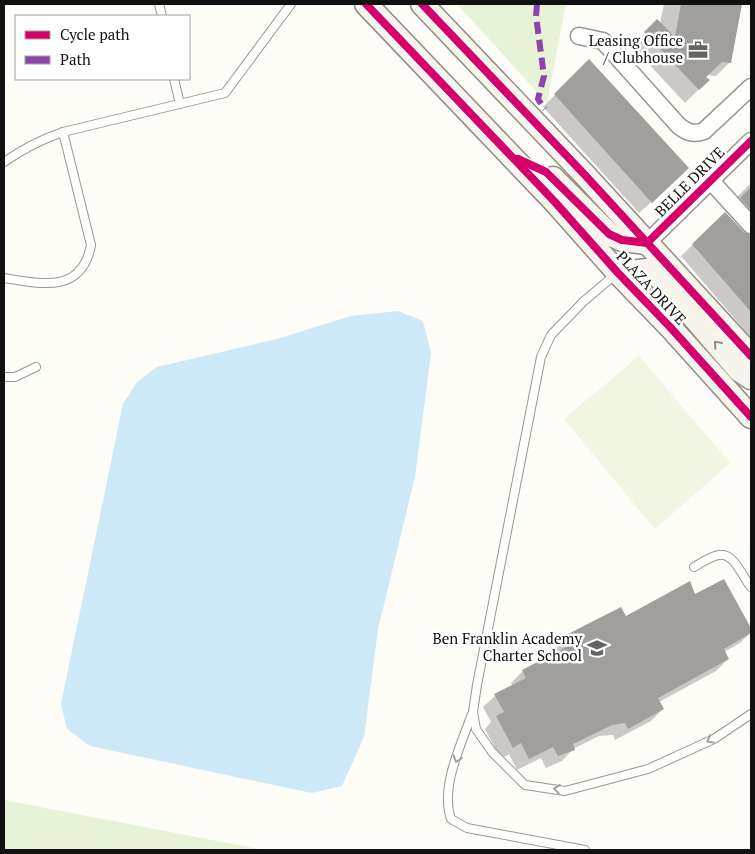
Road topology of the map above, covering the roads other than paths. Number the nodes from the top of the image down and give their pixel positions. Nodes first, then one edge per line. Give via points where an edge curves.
1 (291, 4) edge
2 (366, 4) edge
3 (422, 4) edge
4 (579, 36) dead end
5 (174, 80) edge
6 (751, 87) edge
7 (180, 104) junction
8 (64, 132) junction
9 (751, 140) edge
10 (510, 155) junction
11 (4, 162) edge
12 (710, 180) junction
13 (751, 225) edge
14 (648, 243) junction
15 (618, 273) junction
16 (4, 278) edge
17 (751, 356) edge
18 (36, 367) dead end
19 (4, 377) edge
20 (751, 378) edge
21 (751, 417) edge
22 (694, 567) dead end
23 (751, 587) edge
24 (472, 712) junction
25 (751, 714) edge
26 (585, 850) edge

1 - 7 lane via 225,93
2 - 10 street, PLAZA DRIVE
3 - 14 street, PLAZA DRIVE
4 - 6 street via 603,41 683,130 697,134 704,131
5 - 7 lane
7 - 8 lane
8 - 11 lane via 44,139
8 - 16 lane via 91,245 89,255 77,274 64,281 37,284
9 - 12 street, BELLE DRIVE
10 - 14 street via 546,172 609,234 622,240
10 - 15 street, PLAZA DRIVE
12 - 13 street
12 - 14 street, BELLE DRIVE
14 - 17 street, PLAZA DRIVE
20 -> 15 street via 739,370 659,277 648,270
15 - 21 street, PLAZA DRIVE
15 - 24 lane via 584,301 551,335 541,357
18 - 19 lane via 15,377
22 - 23 lane via 720,555 728,556
25 -> 24 lane via 714,739 648,769 564,791 525,785 492,752 476,729
24 -> 26 lane via 449,786 447,799 451,820 467,828

